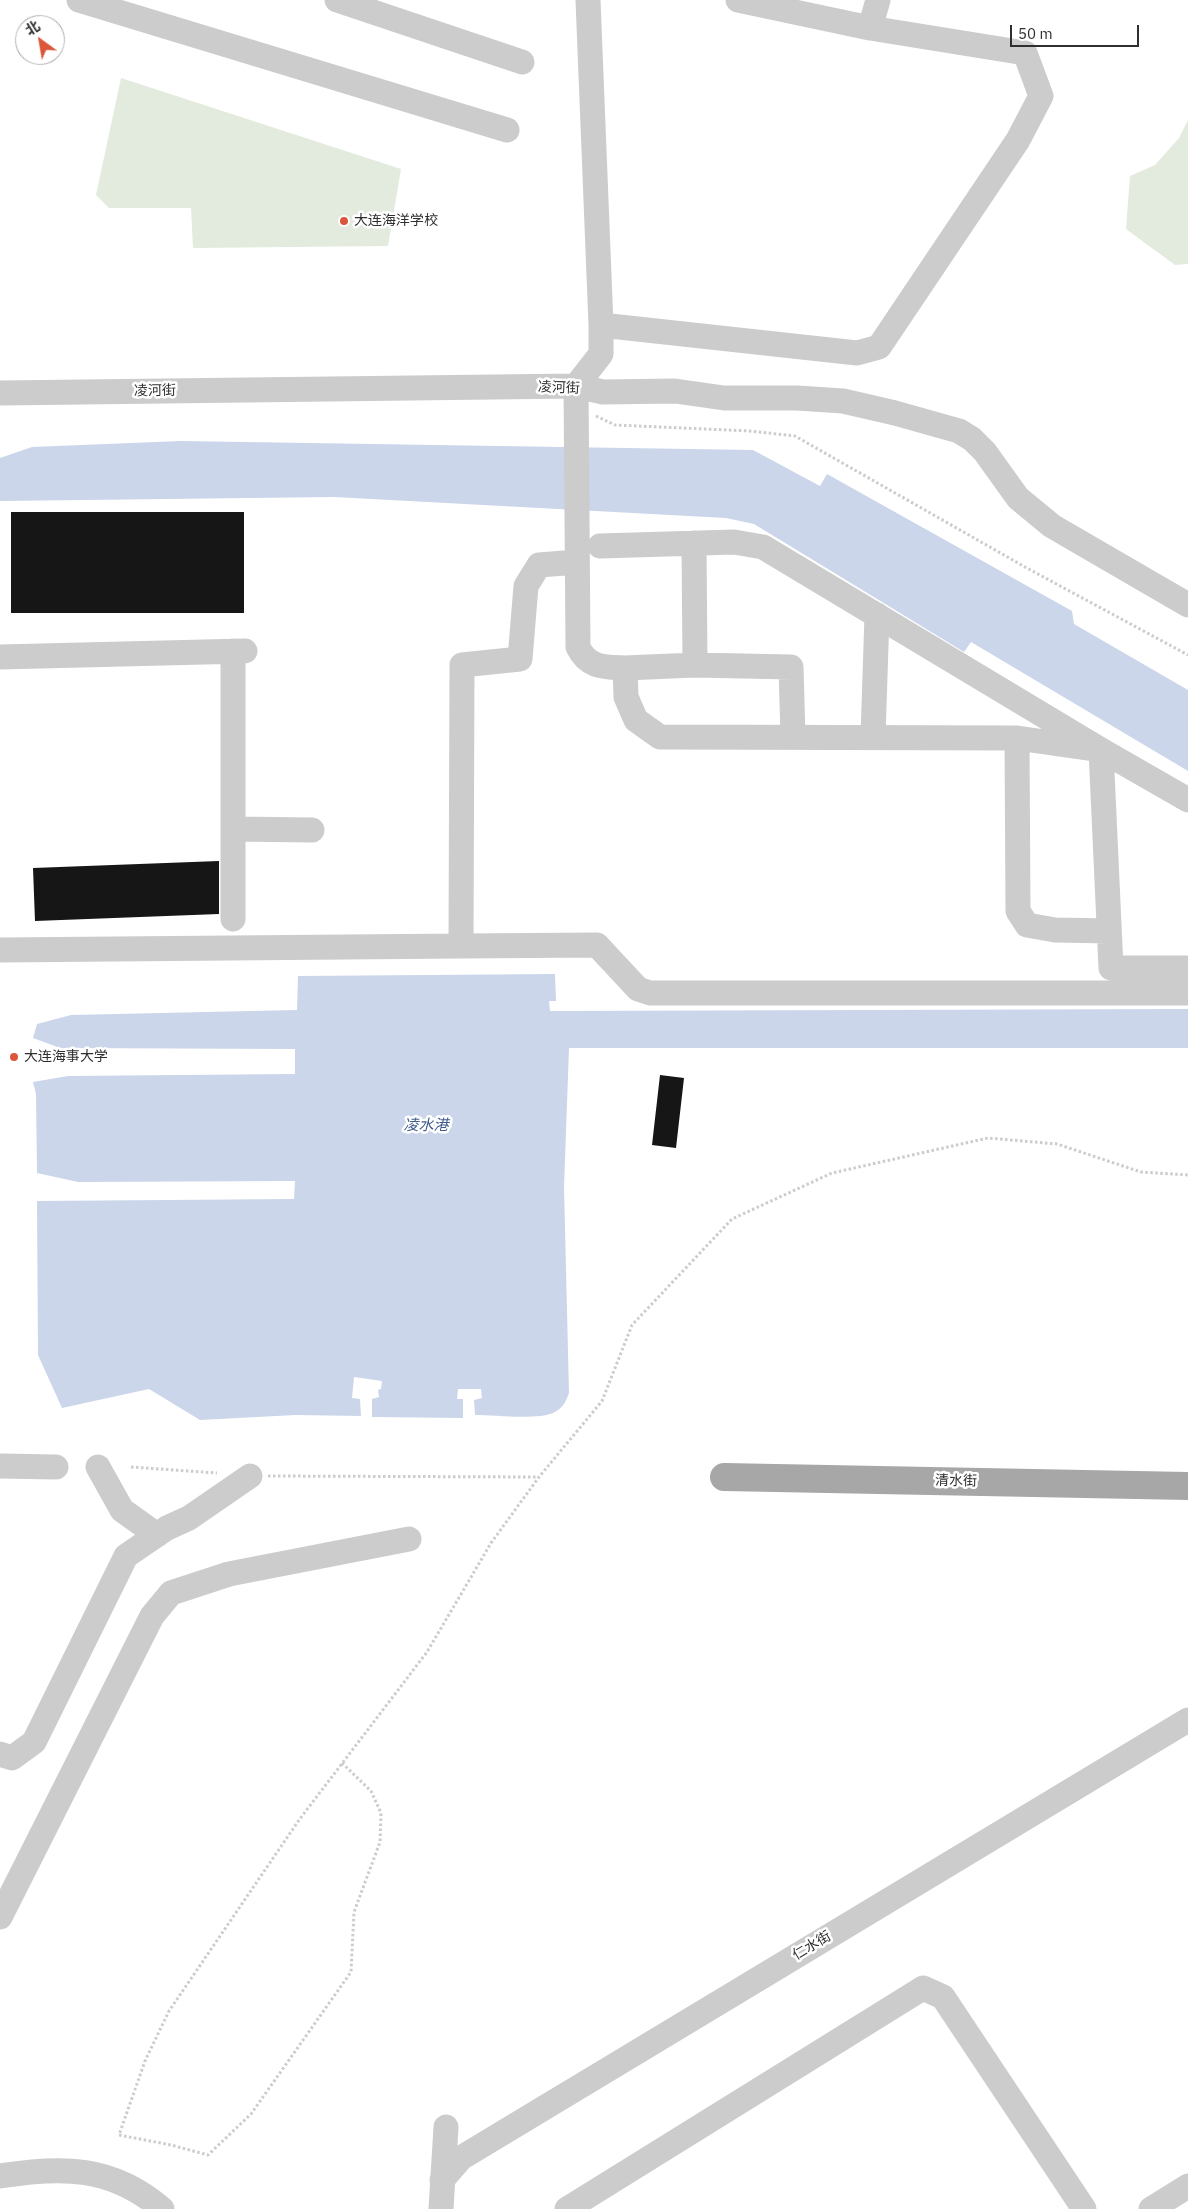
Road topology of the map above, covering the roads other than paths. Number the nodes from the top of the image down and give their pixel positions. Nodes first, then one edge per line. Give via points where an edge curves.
1 (78, 0) edge
2 (337, 0) edge
3 (588, 0) edge
4 (738, 0) edge
5 (878, 0) edge
6 (870, 28) junction
7 (522, 62) dead end
8 (507, 130) dead end
9 (601, 324) junction
10 (0, 393) edge
11 (579, 407) junction
12 (0, 409) edge
13 (694, 543) junction
14 (600, 546) dead end
15 (577, 562) junction
16 (1188, 606) edge
17 (877, 616) junction
18 (0, 656) edge
19 (695, 666) junction
20 (625, 668) junction
21 (793, 737) junction
22 (873, 737) junction
23 (1017, 738) junction
24 (1101, 750) junction
25 (1188, 800) edge
26 (233, 828) junction
27 (312, 830) dead end
28 (233, 919) dead end
29 (1110, 931) junction
30 (461, 946) junction
31 (0, 950) edge
32 (1188, 968) edge
33 (1188, 992) edge
34 (0, 1466) edge
35 (56, 1467) dead end
36 (98, 1467) dead end
37 (250, 1476) road end
38 (724, 1477) dead end
39 (1188, 1486) edge
40 (157, 1534) junction
41 (409, 1539) dead end
42 (1188, 1720) edge
43 (6, 1756) edge
44 (0, 1917) edge
45 (446, 2127) dead end
46 (0, 2176) edge
47 (442, 2180) junction
48 (1188, 2186) edge
49 (162, 2209) edge
50 (441, 2209) edge
51 (567, 2209) edge
52 (1084, 2209) edge
53 (1150, 2209) edge

1 - 8 street
2 - 7 street
3 - 9 street
4 - 6 street
5 - 6 street
6 - 9 street via 1025,53 1041,96 1018,140 879,347 857,353
9 - 11 street via 601,354
10 - 11 street, 凌河街
11 - 12 street, 凌河街
11 - 15 street
11 - 16 street, 凌河街 via 604,392 675,390 724,398 843,401 959,431 985,452 1032,512
13 - 14 street
13 - 17 street via 734,542 763,546
13 - 19 street
15 - 20 street via 578,647 583,657 600,667
15 - 30 street via 539,565 526,586 520,659 462,665
17 - 22 street
17 - 24 street
18 - 26 street via 239,651
19 - 20 street
19 - 21 street via 791,667
20 - 21 street via 626,697 636,720 660,737
21 - 22 street
22 - 23 street
23 - 24 street
23 - 29 street via 1018,911 1027,925 1055,930
24 - 25 street
24 - 29 street
26 - 27 street
26 - 28 street
29 - 32 street via 1111,968
30 - 31 street
30 - 33 street via 597,945 638,989 650,993
34 - 35 street
36 - 40 street via 122,1510
37 - 40 street via 189,1518
38 - 39 main road, 清水街
40 - 43 street via 126,1556 34,1742
41 - 44 street via 229,1574 171,1593 152,1616
42 - 47 street, 仁水街 via 469,2153
45 - 47 street
46 - 49 street via 27,2171 72,2170 111,2177 148,2197
47 - 50 street
48 - 53 street
51 - 52 street via 923,1988 943,1997

